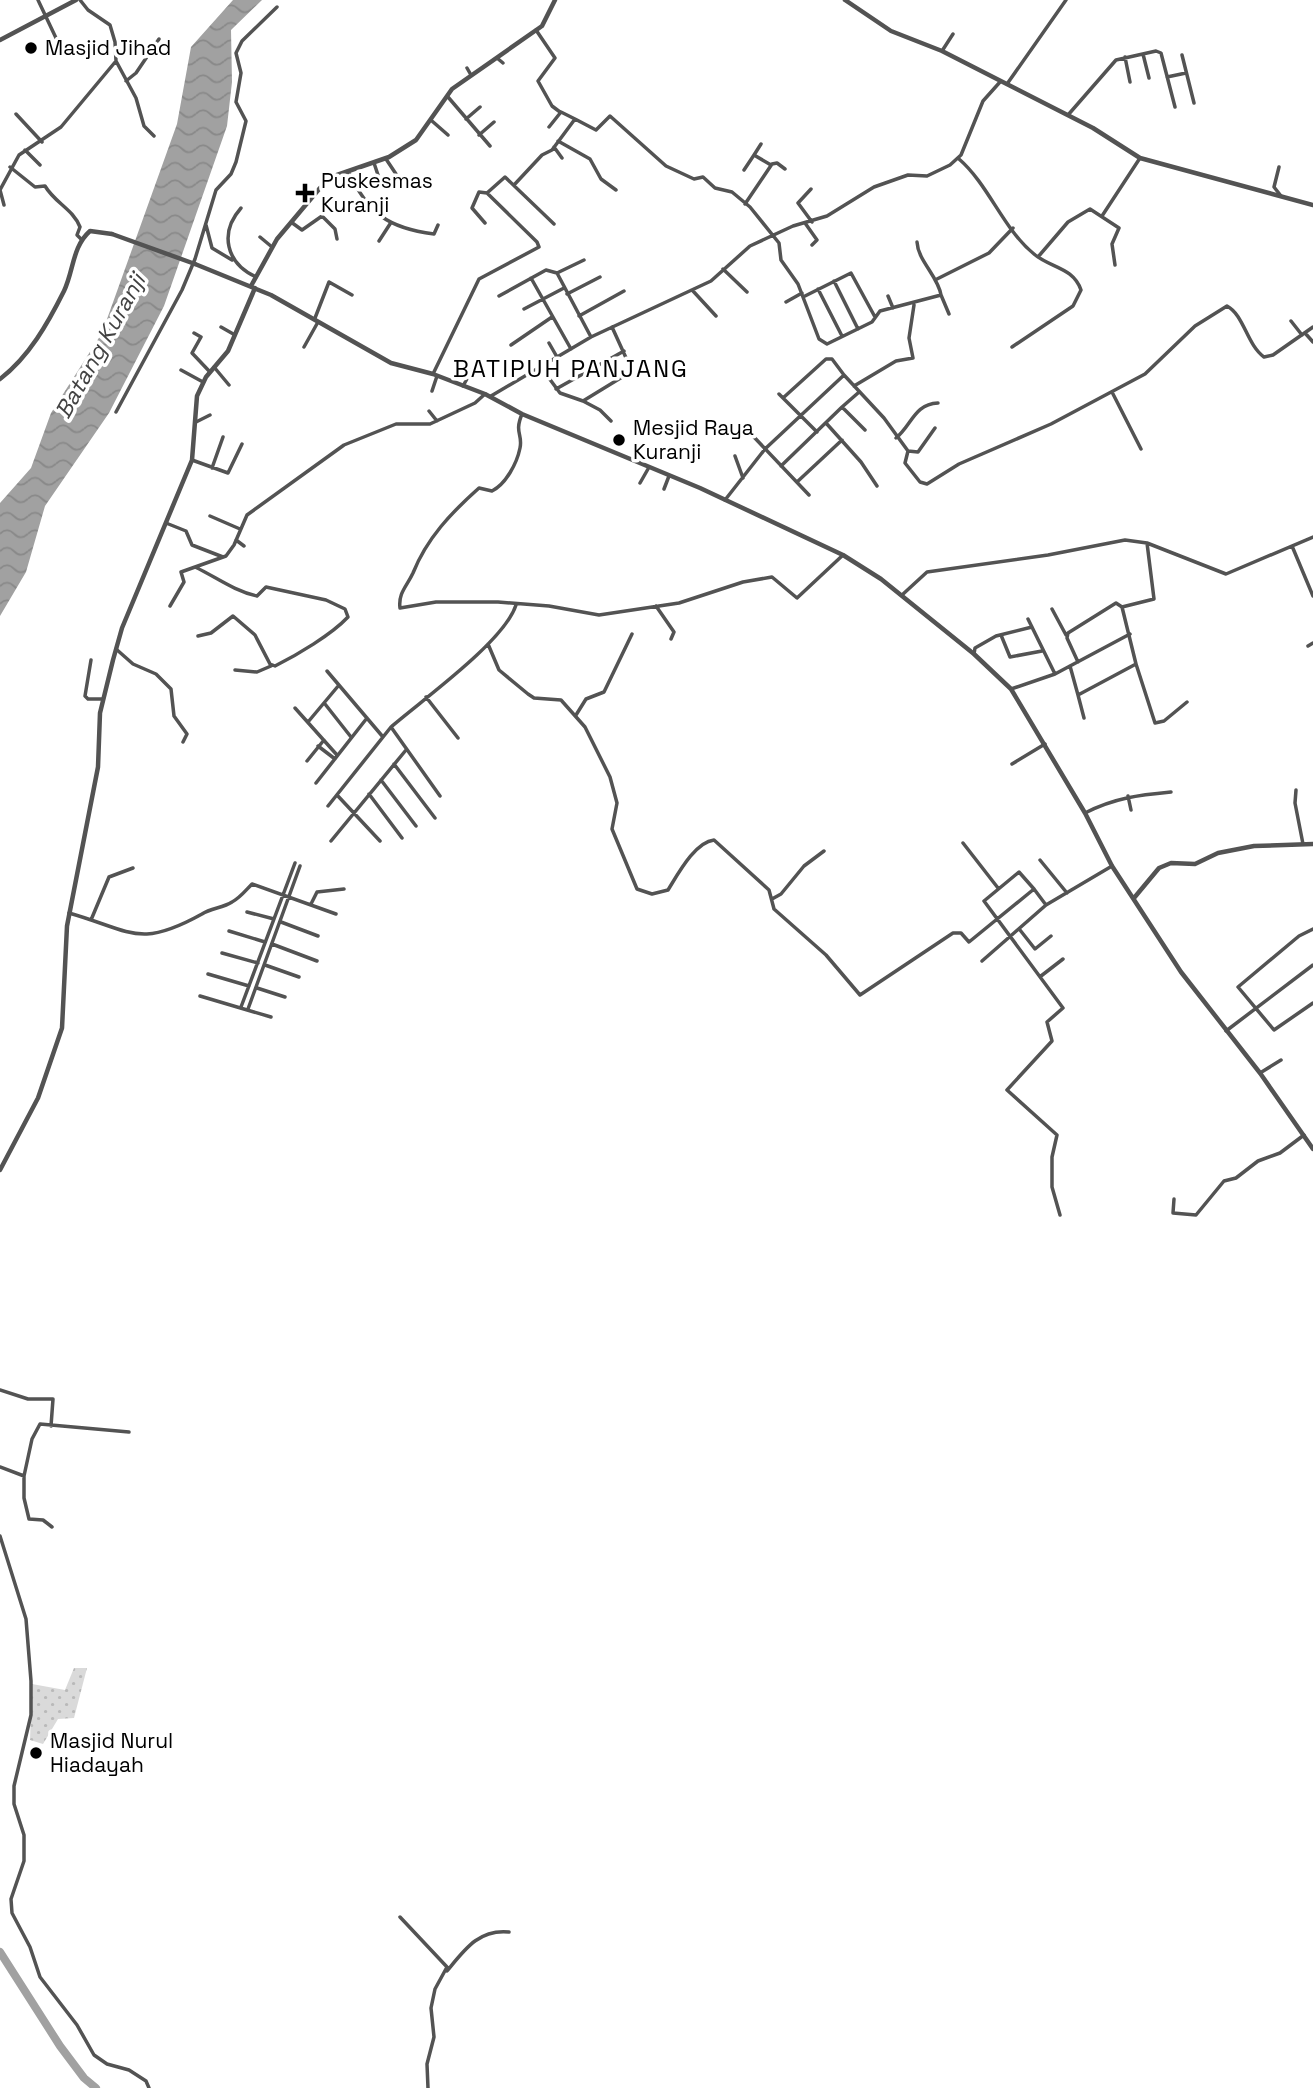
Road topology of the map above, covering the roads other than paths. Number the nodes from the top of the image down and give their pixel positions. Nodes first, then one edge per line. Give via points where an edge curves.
1 (38, 0) edge
2 (78, 0) edge
3 (555, 0) edge
4 (1066, 0) edge
5 (849, 1) edge
6 (277, 7) dead end
7 (45, 16) junction
8 (536, 30) junction
9 (953, 34) dead end
10 (56, 38) dead end
11 (159, 39) dead end
12 (0, 40) edge
13 (942, 51) junction
14 (1143, 54) junction
15 (1182, 55) dead end
16 (1125, 57) junction
17 (497, 58) junction
18 (116, 61) junction
19 (503, 63) dead end
20 (467, 68) dead end
21 (1186, 73) junction
22 (471, 75) junction
23 (1167, 77) junction
24 (1149, 78) dead end
25 (127, 80) junction
26 (1000, 82) junction
27 (1130, 82) dead end
28 (1006, 85) junction
29 (446, 95) junction
30 (1194, 103) dead end
31 (480, 107) dead end
32 (1175, 107) dead end
33 (560, 113) junction
34 (16, 114) dead end
35 (1068, 116) junction
36 (466, 119) junction
37 (575, 119) junction
38 (432, 121) junction
39 (494, 122) dead end
40 (549, 127) dead end
41 (448, 135) dead end
42 (479, 135) junction
43 (154, 136) dead end
44 (558, 140) junction
45 (42, 142) junction
46 (761, 144) dead end
47 (490, 146) dead end
48 (554, 147) junction
49 (25, 150) junction
50 (754, 155) junction
51 (562, 158) dead end
52 (1140, 158) junction
53 (386, 159) junction
54 (959, 159) junction
55 (374, 163) junction
56 (40, 165) dead end
57 (771, 165) junction
58 (10, 167) junction
59 (1279, 167) dead end
60 (785, 169) dead end
61 (744, 170) dead end
62 (348, 171) junction
63 (398, 177) dead end
64 (379, 178) dead end
65 (514, 185) junction
66 (811, 189) dead end
67 (0, 190) edge
68 (616, 190) dead end
69 (487, 193) junction
70 (1281, 195) junction
71 (745, 204) junction
72 (4, 205) dead end
73 (1313, 205) edge
74 (241, 208) dead end
75 (1102, 216) junction
76 (206, 221) junction
77 (291, 222) junction
78 (812, 222) junction
79 (390, 223) junction
80 (485, 223) dead end
81 (805, 223) junction
82 (554, 224) dead end
83 (438, 225) dead end
84 (1013, 228) junction
85 (774, 236) junction
86 (261, 237) dead end
87 (81, 239) junction
88 (337, 239) dead end
89 (379, 241) dead end
90 (917, 242) dead end
91 (812, 245) dead end
92 (272, 247) junction
93 (1038, 257) junction
94 (584, 260) dead end
95 (234, 261) junction
96 (1115, 265) dead end
97 (723, 269) junction
98 (557, 273) junction
99 (256, 277) junction
100 (600, 277) dead end
101 (531, 278) junction
102 (937, 279) junction
103 (833, 281) junction
104 (253, 287) junction
105 (564, 288) junction
106 (818, 289) junction
107 (693, 290) junction
108 (624, 291) dead end
109 (747, 292) dead end
110 (568, 294) junction
111 (352, 295) dead end
112 (802, 295) junction
113 (942, 295) junction
114 (499, 296) dead end
115 (888, 296) dead end
116 (542, 300) junction
117 (786, 302) dead end
118 (914, 304) junction
119 (893, 308) junction
120 (524, 309) dead end
121 (949, 314) dead end
122 (579, 316) junction
123 (716, 316) dead end
124 (552, 317) junction
125 (876, 318) junction
126 (317, 319) junction
127 (1291, 321) dead end
128 (221, 327) dead end
129 (612, 327) junction
130 (1313, 327) edge
131 (858, 329) junction
132 (194, 333) dead end
133 (1303, 334) junction
134 (234, 335) junction
135 (842, 335) junction
136 (591, 337) junction
137 (1313, 342) edge
138 (549, 343) dead end
139 (511, 345) dead end
140 (304, 347) dead end
141 (1012, 347) dead end
142 (571, 349) junction
143 (624, 351) junction
144 (557, 356) junction
145 (478, 362) dead end
146 (540, 366) junction
147 (181, 370) dead end
148 (212, 370) junction
149 (435, 375) junction
150 (844, 375) junction
151 (0, 379) edge
152 (203, 382) junction
153 (229, 385) dead end
154 (463, 386) junction
155 (854, 386) junction
156 (556, 389) junction
157 (432, 391) dead end
158 (1112, 392) junction
159 (859, 393) junction
160 (779, 394) dead end
161 (487, 396) junction
162 (783, 398) junction
163 (583, 401) junction
164 (937, 403) dead end
165 (842, 407) junction
166 (429, 411) dead end
167 (116, 412) dead end
168 (522, 414) junction
169 (211, 415) dead end
170 (799, 415) junction
171 (194, 421) junction
172 (437, 421) junction
173 (611, 421) dead end
174 (826, 423) junction
175 (936, 428) dead end
176 (865, 430) dead end
177 (817, 432) junction
178 (752, 435) dead end
179 (223, 437) dead end
180 (897, 438) junction
181 (842, 440) junction
182 (242, 444) dead end
183 (765, 449) junction
184 (1141, 449) dead end
185 (908, 451) junction
186 (735, 456) dead end
187 (192, 460) junction
188 (781, 466) junction
189 (211, 468) junction
190 (648, 469) junction
191 (670, 476) junction
192 (743, 478) junction
193 (797, 482) junction
194 (640, 483) dead end
195 (877, 486) dead end
196 (664, 489) dead end
197 (809, 495) dead end
198 (725, 500) junction
199 (210, 516) dead end
200 (166, 523) junction
201 (240, 529) junction
202 (1313, 537) edge
203 (236, 540) junction
204 (1147, 543) junction
205 (244, 546) dead end
206 (1292, 546) junction
207 (843, 555) junction
208 (223, 557) junction
209 (194, 566) junction
210 (1313, 596) edge
211 (901, 597) junction
212 (516, 605) junction
213 (170, 606) dead end
214 (656, 606) junction
215 (1122, 607) junction
216 (1052, 609) dead end
217 (1028, 619) dead end
218 (1032, 626) junction
219 (632, 634) dead end
220 (1130, 634) junction
221 (1001, 635) junction
222 (1066, 635) junction
223 (198, 636) dead end
224 (671, 639) dead end
225 (1313, 643) edge
226 (488, 644) junction
227 (1308, 646) dead end
228 (116, 649) junction
229 (1043, 651) junction
230 (974, 654) junction
231 (91, 660) dead end
232 (1078, 662) junction
233 (1136, 664) junction
234 (271, 666) junction
235 (1070, 666) junction
236 (235, 670) dead end
237 (327, 671) dead end
238 (1055, 674) junction
239 (339, 685) junction
240 (1012, 689) junction
241 (1077, 695) junction
242 (426, 697) junction
243 (99, 699) junction
244 (1188, 702) dead end
245 (325, 704) junction
246 (295, 708) dead end
247 (576, 715) junction
248 (367, 718) junction
249 (1084, 718) dead end
250 (308, 722) junction
251 (391, 727) junction
252 (351, 737) junction
253 (383, 737) junction
254 (458, 738) dead end
255 (324, 740) junction
256 (183, 742) dead end
257 (1045, 744) junction
258 (318, 746) junction
259 (406, 750) junction
260 (336, 757) junction
261 (307, 761) dead end
262 (394, 764) junction
263 (1012, 764) dead end
264 (381, 780) junction
265 (316, 783) dead end
266 (1296, 790) dead end
267 (1171, 792) dead end
268 (369, 793) junction
269 (337, 795) junction
270 (440, 796) dead end
271 (1128, 796) junction
272 (328, 806) dead end
273 (355, 810) junction
274 (1131, 810) dead end
275 (1085, 813) junction
276 (435, 818) dead end
277 (415, 826) dead end
278 (402, 838) dead end
279 (331, 841) dead end
280 (380, 841) dead end
281 (964, 843) dead end
282 (1303, 844) junction
283 (1313, 844) edge
284 (824, 851) dead end
285 (1040, 860) dead end
286 (295, 863) dead end
287 (300, 866) dead end
288 (1112, 866) junction
289 (134, 867) dead end
290 (998, 888) junction
291 (344, 889) dead end
292 (1034, 889) junction
293 (1067, 893) junction
294 (283, 894) junction
295 (289, 896) junction
296 (1134, 898) junction
297 (771, 900) junction
298 (311, 904) junction
299 (1046, 905) junction
300 (247, 912) dead end
301 (69, 914) junction
302 (336, 914) dead end
303 (274, 919) junction
304 (997, 919) junction
305 (91, 920) junction
306 (280, 922) junction
307 (1313, 929) edge
308 (1020, 930) junction
309 (229, 932) dead end
310 (318, 936) dead end
311 (1051, 936) dead end
312 (1011, 937) junction
313 (265, 942) junction
314 (272, 944) junction
315 (1035, 948) junction
316 (222, 953) dead end
317 (1027, 957) junction
318 (1063, 960) dead end
319 (317, 961) dead end
320 (982, 961) dead end
321 (258, 963) junction
322 (264, 965) junction
323 (1313, 965) edge
324 (208, 974) dead end
325 (1041, 976) junction
326 (299, 977) dead end
327 (249, 986) junction
328 (256, 987) junction
329 (200, 996) dead end
330 (285, 997) dead end
331 (1313, 1003) edge
332 (241, 1007) junction
333 (248, 1009) junction
334 (1253, 1009) junction
335 (271, 1017) dead end
336 (1226, 1031) junction
337 (1281, 1060) dead end
338 (1260, 1073) junction
339 (1304, 1135) junction
340 (1313, 1149) edge
341 (0, 1170) edge
342 (1174, 1199) dead end
343 (1060, 1215) dead end
344 (0, 1390) edge
345 (51, 1426) junction
346 (129, 1432) dead end
347 (0, 1467) edge
348 (24, 1476) junction
349 (52, 1527) dead end
350 (0, 1536) edge
351 (400, 1917) dead end
352 (509, 1932) dead end
353 (443, 1976) junction
354 (149, 2088) edge
355 (428, 2088) edge

1 - 7 street
2 - 7 street
2 - 18 street via 110,25
3 - 8 street via 545,23
4 - 28 street
5 - 13 street via 898,35
6 - 76 street via 242,41 236,53 241,73 236,102 246,121 236,162 216,190
7 - 10 street
7 - 12 street via 32,28
8 - 17 street
8 - 33 street via 555,58 538,81
9 - 13 street
11 - 25 street
13 - 26 street
14 - 16 street
14 - 23 street via 1161,53
14 - 24 street
15 - 21 street
16 - 27 street
16 - 35 street via 1109,67
17 - 19 street
17 - 22 street
18 - 25 street
18 - 45 street via 61,127
20 - 22 street
21 - 23 street
21 - 30 street
22 - 29 street
23 - 32 street
25 - 43 street via 144,126
26 - 28 street
26 - 54 street via 980,106
28 - 35 street
29 - 36 street
29 - 38 street
31 - 36 street
33 - 37 street
33 - 40 street
34 - 45 street
35 - 52 street
36 - 42 street
37 - 44 street
37 - 71 street via 596,130 610,116 666,166 694,179 703,177
38 - 41 street
38 - 53 street via 416,140
39 - 42 street
42 - 47 street
44 - 48 street
44 - 68 street via 590,159 601,180
45 - 49 street
46 - 50 street
48 - 51 street
48 - 65 street
49 - 56 street
49 - 58 street
50 - 57 street
50 - 61 street
52 - 70 street
52 - 75 street
53 - 55 street
53 - 63 street
54 - 78 street via 927,176 908,175 874,187
54 - 84 street
55 - 62 street
55 - 64 street
57 - 60 street via 778,163
57 - 71 street
58 - 67 street
58 - 87 street via 35,187 45,186 54,201 78,221
59 - 70 street via 1274,187
62 - 77 street via 325,183
62 - 79 street via 373,212
65 - 69 street via 502,177
65 - 82 street
66 - 78 street via 798,205
67 - 72 street
69 - 80 street via 479,192 472,208
69 - 149 street via 539,247 479,279
70 - 73 street
71 - 85 street
74 - 95 street via 229,231
75 - 93 street via 1090,209 1070,220
75 - 96 street via 1119,228 1112,244
76 - 95 street via 212,248
76 - 167 street via 182,290
77 - 88 street via 302,230 322,216 335,229
77 - 92 street
78 - 81 street
79 - 83 street via 434,234
79 - 89 street
81 - 85 street
81 - 91 street via 817,240
84 - 93 street
84 - 102 street via 989,253
85 - 97 street via 743,250
85 - 112 street via 782,249 781,260
86 - 92 street
87 - 104 street, bridge via 90,231 112,234
87 - 151 street via 64,291 20,363
90 - 102 street
92 - 99 street
93 - 141 street via 1068,272 1080,285 1081,295 1073,306
94 - 98 street
95 - 99 street
97 - 107 street
97 - 109 street
98 - 101 street via 549,269
98 - 105 street
99 - 104 street
100 - 110 street
101 - 114 street
101 - 116 street
102 - 113 street
103 - 106 street
103 - 125 street via 853,274
103 - 131 street
104 - 126 street
104 - 134 street
105 - 110 street
105 - 116 street
106 - 112 street
106 - 135 street
107 - 123 street
107 - 129 street
108 - 122 street
110 - 122 street
111 - 126 street via 329,282
112 - 117 street
112 - 135 street via 820,341 827,344
113 - 118 street
113 - 121 street
115 - 119 street
116 - 120 street
116 - 124 street
118 - 119 street
118 - 155 street via 909,333 913,358 897,361
119 - 125 street via 880,311
122 - 136 street
124 - 139 street
124 - 142 street
125 - 131 street
126 - 140 street
126 - 149 street via 391,363
127 - 133 street
128 - 134 street
129 - 136 street
129 - 143 street
130 - 133 street
131 - 135 street
132 - 148 street via 201,338 193,353
133 - 137 street
133 - 158 street via 1264,357 1227,306 1195,326 1145,374
134 - 148 street via 225,357
136 - 142 street
138 - 144 street
142 - 144 street
143 - 156 street
143 - 163 street via 632,371
144 - 146 street
145 - 154 street
146 - 156 street
146 - 161 street
147 - 152 street
148 - 152 street
148 - 153 street
149 - 154 street
149 - 157 street
150 - 155 street
150 - 162 street via 832,359 826,359
150 - 170 street
152 - 171 street via 194,404
154 - 161 street
155 - 159 street
156 - 163 street
158 - 184 street
158 - 185 street via 959,464 927,484 905,463
159 - 165 street
159 - 180 street
160 - 162 street
161 - 168 street
161 - 172 street
162 - 170 street
163 - 173 street
164 - 180 street via 916,411
165 - 174 street
165 - 176 street
166 - 172 street
168 - 190 street
168 - 212 street via 516,429 520,448 504,482 492,492 479,488 445,519 416,560 399,605
169 - 171 street
170 - 177 street
170 - 183 street
171 - 187 street
172 - 201 street via 396,424 344,445 247,515
174 - 177 street
174 - 181 street
175 - 185 street via 918,453
177 - 188 street
178 - 183 street
179 - 189 street
180 - 185 street
181 - 193 street
181 - 195 street
182 - 189 street via 229,472
183 - 188 street
183 - 192 street
186 - 192 street
187 - 189 street
187 - 200 street
188 - 193 street
190 - 191 street
190 - 194 street
191 - 196 street
191 - 198 street
192 - 198 street
193 - 197 street
198 - 207 street
199 - 201 street
200 - 208 street via 186,531 192,545
200 - 228 street
201 - 203 street
202 - 206 street
203 - 205 street
203 - 208 street
204 - 206 street via 1226,574
204 - 211 street via 1125,540 927,572
204 - 215 street via 1154,599
206 - 210 street
207 - 211 street
207 - 214 street via 797,598 778,580 765,577
208 - 209 street
209 - 213 street via 181,572 184,582
209 - 234 street via 238,591 256,596 266,587 326,600 345,609 347,620 304,652
211 - 230 street
212 - 214 street via 590,615
212 - 226 street
214 - 224 street via 674,632
215 - 220 street
215 - 222 street via 1116,603
216 - 222 street
217 - 218 street
218 - 221 street
218 - 229 street
219 - 247 street via 604,692 586,699
220 - 232 street
220 - 233 street
221 - 229 street via 1010,657
221 - 230 street via 979,644
222 - 232 street
223 - 234 street via 211,633 233,616 255,635
225 - 227 street
226 - 242 street
226 - 247 street via 499,670 528,694 561,700
228 - 243 street
228 - 256 street via 171,689 174,716 187,735
229 - 238 street
230 - 240 street
231 - 243 street via 84,692 87,698
232 - 235 street
233 - 241 street
233 - 244 street via 1155,723
234 - 236 street
235 - 238 street
235 - 241 street
237 - 239 street
238 - 240 street
239 - 245 street
239 - 248 street
240 - 257 street
241 - 249 street
242 - 251 street
242 - 254 street
243 - 301 street via 100,757
245 - 250 street
245 - 252 street
246 - 250 street
247 - 297 street via 610,777 617,803 612,829 637,889 652,894 668,890 682,867 715,840 769,890
248 - 252 street
248 - 253 street
250 - 255 street
251 - 253 street
251 - 259 street
252 - 260 street
253 - 269 street
255 - 258 street
255 - 260 street
257 - 263 street
257 - 275 street
258 - 260 street
258 - 261 street
259 - 262 street
259 - 270 street
260 - 265 street
262 - 264 street
262 - 276 street
264 - 268 street
264 - 277 street
266 - 282 street
267 - 271 street
268 - 273 street
268 - 278 street
269 - 272 street
269 - 273 street
271 - 274 street
271 - 275 street
273 - 279 street
273 - 280 street
275 - 288 street
281 - 290 street
282 - 283 street
282 - 296 street via 1254,846 1218,853 1195,864 1171,863 1160,868
284 - 297 street
285 - 293 street
286 - 294 street
287 - 295 street
288 - 293 street
288 - 296 street
289 - 305 street via 109,877
290 - 292 street via 1019,872
290 - 304 street via 984,901
291 - 298 street via 317,892
292 - 299 street
292 - 304 street
293 - 299 street
294 - 295 street
294 - 303 street
294 - 305 street via 253,884 232,902 156,934 137,935
295 - 298 street
295 - 306 street
296 - 336 street
297 - 304 street via 774,909 827,955 861,996 944,938 958,932 968,942
298 - 302 street
299 - 308 street
300 - 303 street
301 - 305 street
301 - 341 street via 62,1028 38,1098
303 - 313 street
304 - 312 street
306 - 310 street
306 - 314 street
307 - 334 street via 1238,987
308 - 312 street
308 - 315 street
309 - 313 street
311 - 315 street
312 - 317 street
312 - 320 street
313 - 321 street
314 - 319 street
314 - 322 street
315 - 317 street
316 - 321 street
317 - 325 street
318 - 325 street
321 - 327 street
322 - 326 street
322 - 328 street
323 - 334 street
324 - 327 street
325 - 343 street via 1063,1008 1047,1022 1052,1041 1007,1090 1057,1135 1052,1187
327 - 332 street
328 - 330 street
328 - 333 street
329 - 332 street
331 - 334 street via 1274,1030
332 - 333 street
333 - 335 street
334 - 336 street
336 - 338 street
337 - 338 street
338 - 339 street
339 - 340 street
339 - 342 street via 1280,1153 1224,1181 1196,1215 1173,1213
344 - 345 street via 29,1399 53,1399
345 - 346 street
345 - 348 street via 38,1425
347 - 348 street
348 - 349 street via 28,1518
350 - 354 street via 26,1619 32,1681 32,1715 14,1786 24,1861 11,1899 12,1913 39,1975 94,2055 129,2070
351 - 353 street via 444,1961
352 - 353 street via 485,1933
353 - 355 street via 431,2008 434,2037 427,2064

